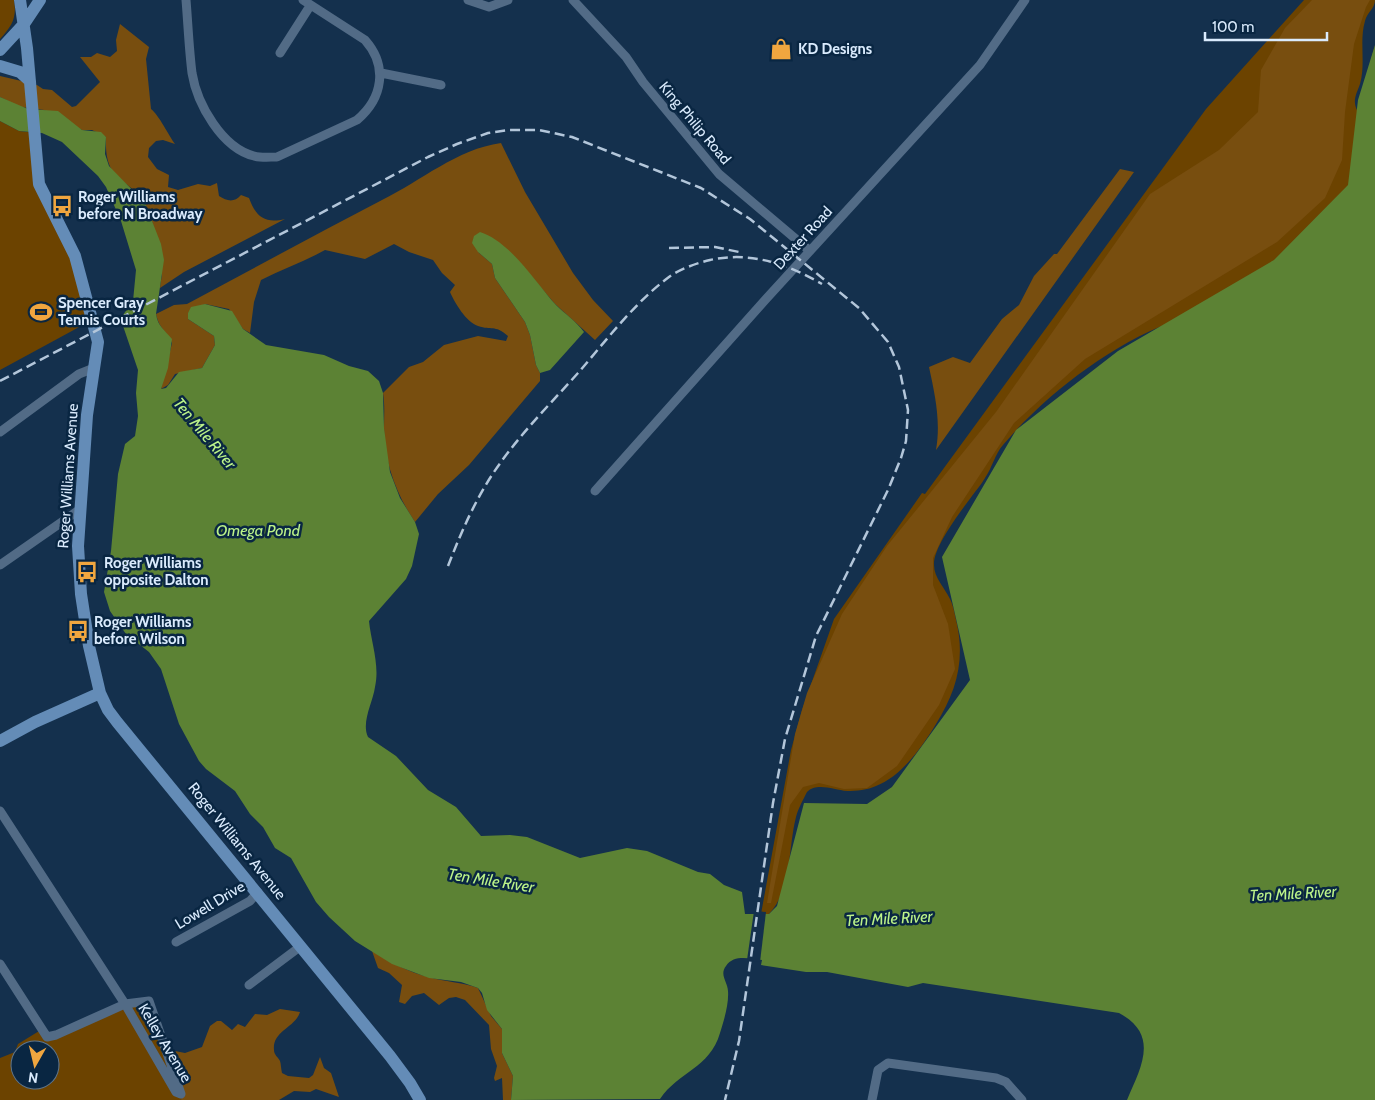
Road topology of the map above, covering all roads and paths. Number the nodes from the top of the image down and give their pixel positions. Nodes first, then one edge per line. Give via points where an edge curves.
1 (20, 0) edge
2 (40, 0) edge
3 (186, 0) edge
4 (468, 0) edge
5 (508, 0) edge
6 (573, 0) edge
7 (1026, 0) edge
8 (306, 3) edge
9 (24, 24) junction
10 (0, 50) edge
11 (280, 54) dead end
12 (0, 66) edge
13 (381, 72) junction
14 (30, 80) junction
15 (441, 85) dead end
16 (810, 251) junction
17 (94, 368) junction
18 (0, 432) edge
19 (595, 491) dead end
20 (79, 510) junction
21 (0, 565) edge
22 (100, 693) junction
23 (0, 741) edge
24 (0, 811) edge
25 (258, 892) junction
26 (176, 942) dead end
27 (301, 946) junction
28 (0, 964) edge
29 (249, 986) dead end
30 (125, 1004) junction
31 (420, 1100) edge
32 (872, 1100) edge
33 (1022, 1100) edge

1 - 9 main road, Roger Williams Avenue
2 - 9 main road
3 - 13 street via 192,74 202,102 228,141 254,156 277,157 357,120 373,101
4 - 5 street via 489,7
6 - 16 street, King Philip Road via 626,56 643,82 719,174
7 - 16 street, Dexter Road via 980,66
8 - 11 street
8 - 13 street via 365,40
9 - 10 main road
9 - 14 main road, Roger Williams Avenue
12 - 14 main road via 20,72
13 - 15 street
14 - 17 main road, Roger Williams Avenue via 39,184 75,256 98,342
16 - 19 street, Dexter Road
17 - 18 street via 79,374
17 - 20 main road, Roger Williams Avenue via 86,415
20 - 21 street
20 - 22 main road, Roger Williams Avenue via 78,546 84,622
22 - 23 main road
22 - 25 main road, Roger Williams Avenue via 117,722
24 - 30 street, Kelley Avenue
25 - 26 street, Lowell Drive via 250,901
25 - 27 main road, Roger Williams Avenue
27 - 29 street
27 - 31 main road, Roger Williams Avenue via 405,1076
28 - 30 street via 47,1037
30 - 30 street, Kelley Avenue via 149,1001 181,1094 176,1092
32 - 33 street via 878,1070 888,1063 996,1078 1006,1082

